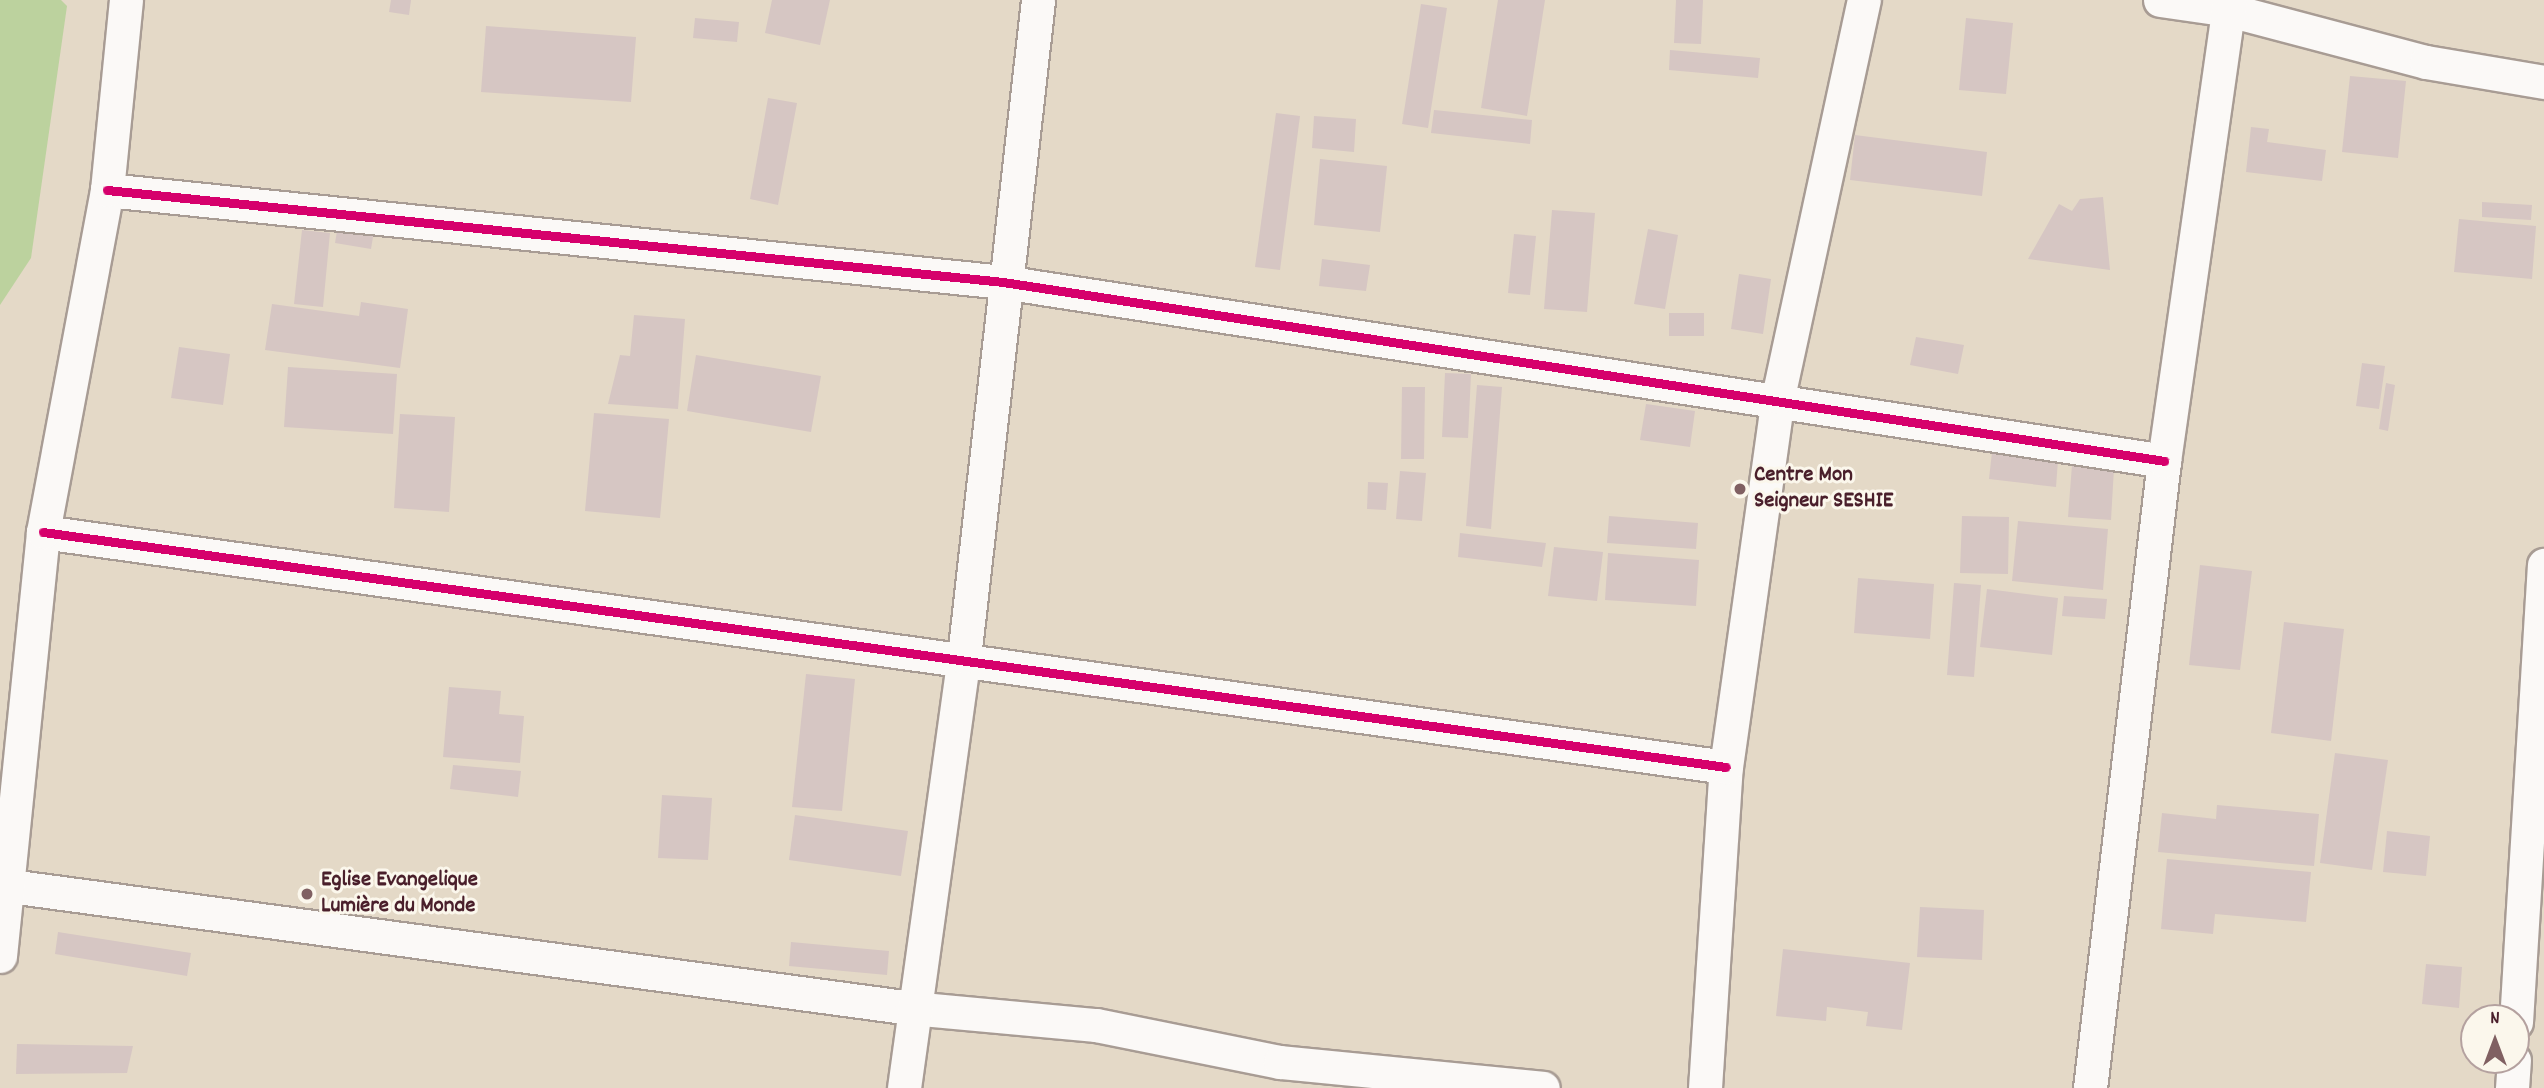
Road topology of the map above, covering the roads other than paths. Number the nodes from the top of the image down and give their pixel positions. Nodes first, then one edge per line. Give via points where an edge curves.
1 (126, 0) edge
2 (1038, 0) edge
3 (1864, 0) edge
4 (2160, 0) edge
5 (2229, 5) edge
6 (2544, 82) edge
7 (107, 190) junction
8 (1003, 282) junction
9 (1778, 397) junction
10 (2164, 461) junction
11 (43, 532) junction
12 (2544, 565) edge
13 (964, 657) junction
14 (1726, 768) junction
15 (10, 886) junction
16 (0, 956) edge
17 (2517, 1004) edge
18 (911, 1008) junction
19 (1279, 1075) edge
20 (904, 1088) edge
21 (1543, 1088) edge
22 (1705, 1088) edge
23 (2090, 1088) edge

1 - 7 street
2 - 8 street
3 - 9 street
4 - 5 street
5 - 6 street via 2426,62
5 - 10 street
7 - 8 street
7 - 11 street
8 - 9 street
8 - 13 street
9 - 10 street
9 - 14 street
10 - 23 street
11 - 13 street
11 - 15 street
12 - 17 street
13 - 14 street
13 - 18 street
14 - 22 street
15 - 16 street
15 - 18 street
18 - 19 street via 1096,1025
18 - 20 street
19 - 21 street

